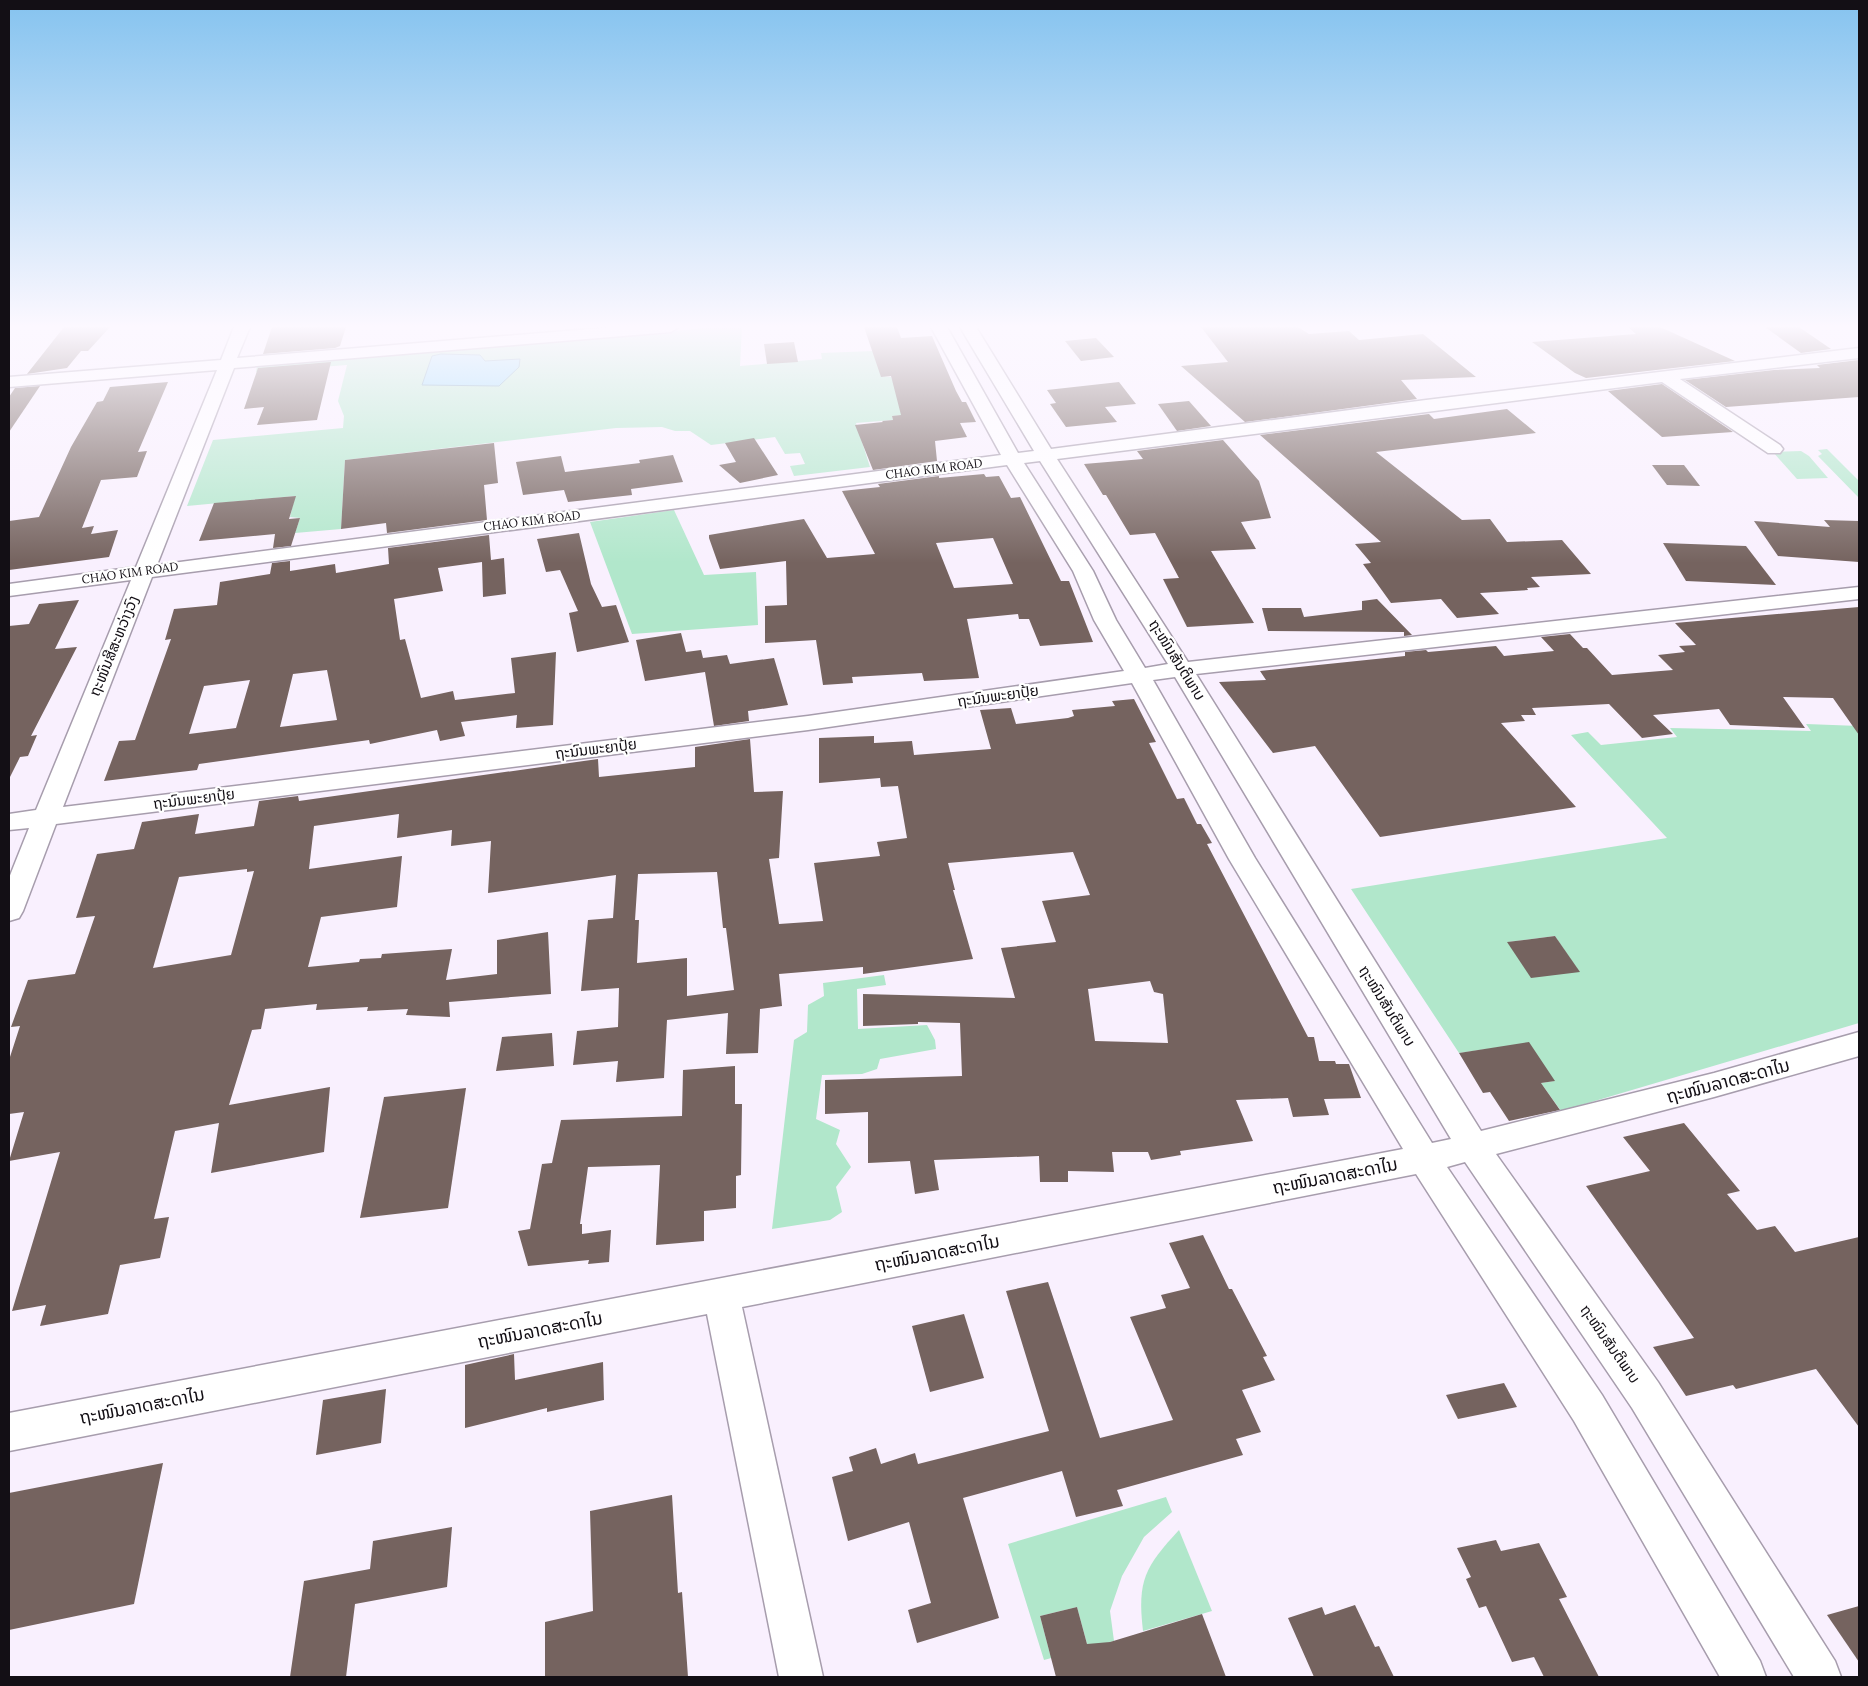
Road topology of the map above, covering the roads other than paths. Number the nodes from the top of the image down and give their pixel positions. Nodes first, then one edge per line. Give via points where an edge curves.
1 (211, 406) edge
2 (983, 406) edge
3 (1016, 406) edge
4 (1421, 406) edge
5 (1709, 406) edge
6 (1774, 449) dead end
7 (1045, 454) junction
8 (1012, 459) junction
9 (144, 571) junction
10 (9, 590) edge
11 (1859, 593) edge
12 (1182, 669) junction
13 (1139, 676) junction
14 (45, 818) junction
15 (9, 822) edge
16 (9, 910) edge
17 (1859, 1044) edge
18 (1473, 1147) junction
19 (1424, 1159) junction
20 (721, 1295) junction
21 (9, 1432) edge
22 (801, 1677) edge
23 (1744, 1677) edge
24 (1819, 1677) edge

1 - 9 street, ຖະໜົນສີສະຫວ່າງວົງ
2 - 8 street
3 - 7 street, ຖະໜົນສັນຕິພາບ
4 - 7 street, CHAO KIM ROAD
5 - 6 street
7 - 8 street, CHAO KIM ROAD
7 - 12 street, ຖະໜົນສັນຕິພາບ
8 - 9 street, CHAO KIM ROAD
8 - 13 street via 1084,571 1105,620
9 - 10 street, CHAO KIM ROAD
9 - 14 street, ຖະໜົນສີສະຫວ່າງວົງ
11 - 12 street, ຖະນົນພະຍາປຸ້ຍ
12 - 13 street, ຖະນົນພະຍາປຸ້ຍ
12 - 18 street, ຖະໜົນສັນຕິພາບ
13 - 14 street, ຖະນົນພະຍາປຸ້ຍ via 808,723
13 - 19 street via 1242,859
14 - 15 street, ຖະນົນພະຍາປຸ້ຍ
14 - 16 street, ຖະໜົນສີສະຫວ່າງວົງ
17 - 18 street, ຖະໜົນລາດສະດາໄນ
18 - 19 street, ຖະໜົນລາດສະດາໄນ
18 - 24 street, ຖະໜົນສັນຕິພາບ via 1646,1395
19 - 20 street, ຖະໜົນລາດສະດາໄນ
19 - 23 street via 1591,1414
20 - 21 street, ຖະໜົນລາດສະດາໄນ
20 - 22 street

